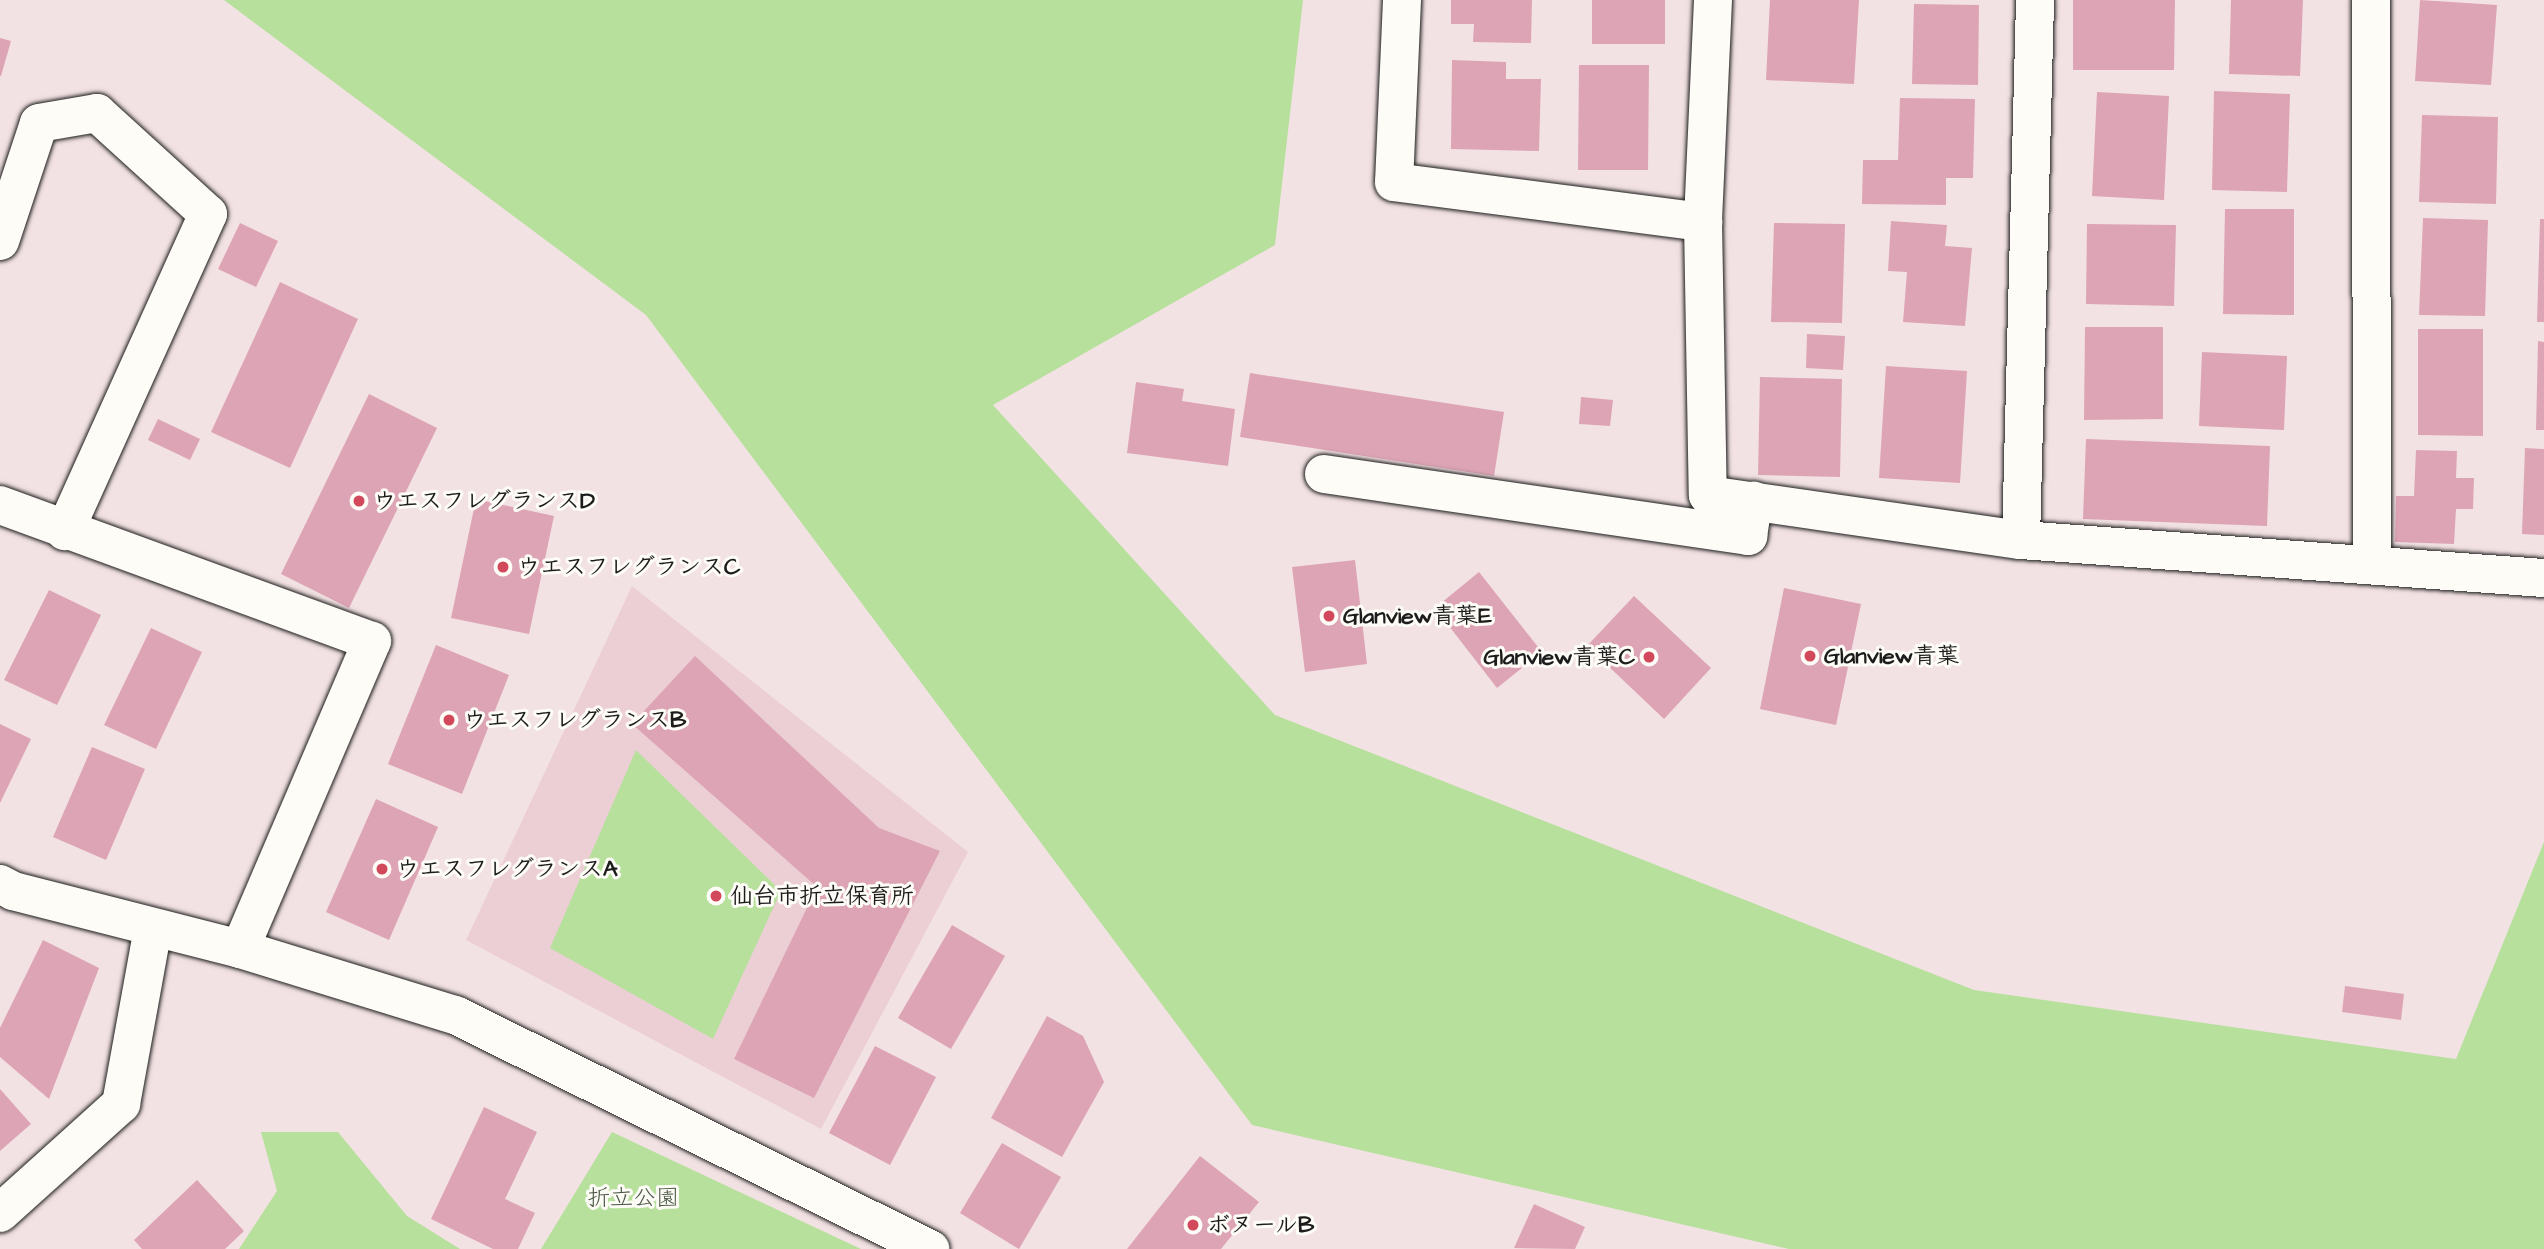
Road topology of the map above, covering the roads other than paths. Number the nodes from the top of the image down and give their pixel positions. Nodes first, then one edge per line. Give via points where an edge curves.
1 (1402, 0) edge
2 (1713, 0) edge
3 (2035, 0) edge
4 (2371, 0) edge
5 (1703, 222) junction
6 (0, 241) edge
7 (1324, 474) dead end
8 (1754, 499) junction
9 (0, 505) edge
10 (65, 531) junction
11 (2021, 540) junction
12 (2372, 563) junction
13 (2544, 578) edge
14 (0, 884) edge
15 (153, 928) junction
16 (240, 949) junction
17 (0, 1213) edge
18 (930, 1249) edge

1 - 5 street via 1394,182
2 - 5 street
3 - 11 street
4 - 12 street
5 - 8 street via 1708,495
6 - 10 street via 39,123 97,113 208,214
7 - 8 street via 1748,536
8 - 11 street
9 - 10 street
10 - 16 street via 373,641
11 - 12 street via 2279,562
12 - 13 street
14 - 15 street
15 - 16 street
15 - 17 street via 121,1104
16 - 18 street via 455,1015

